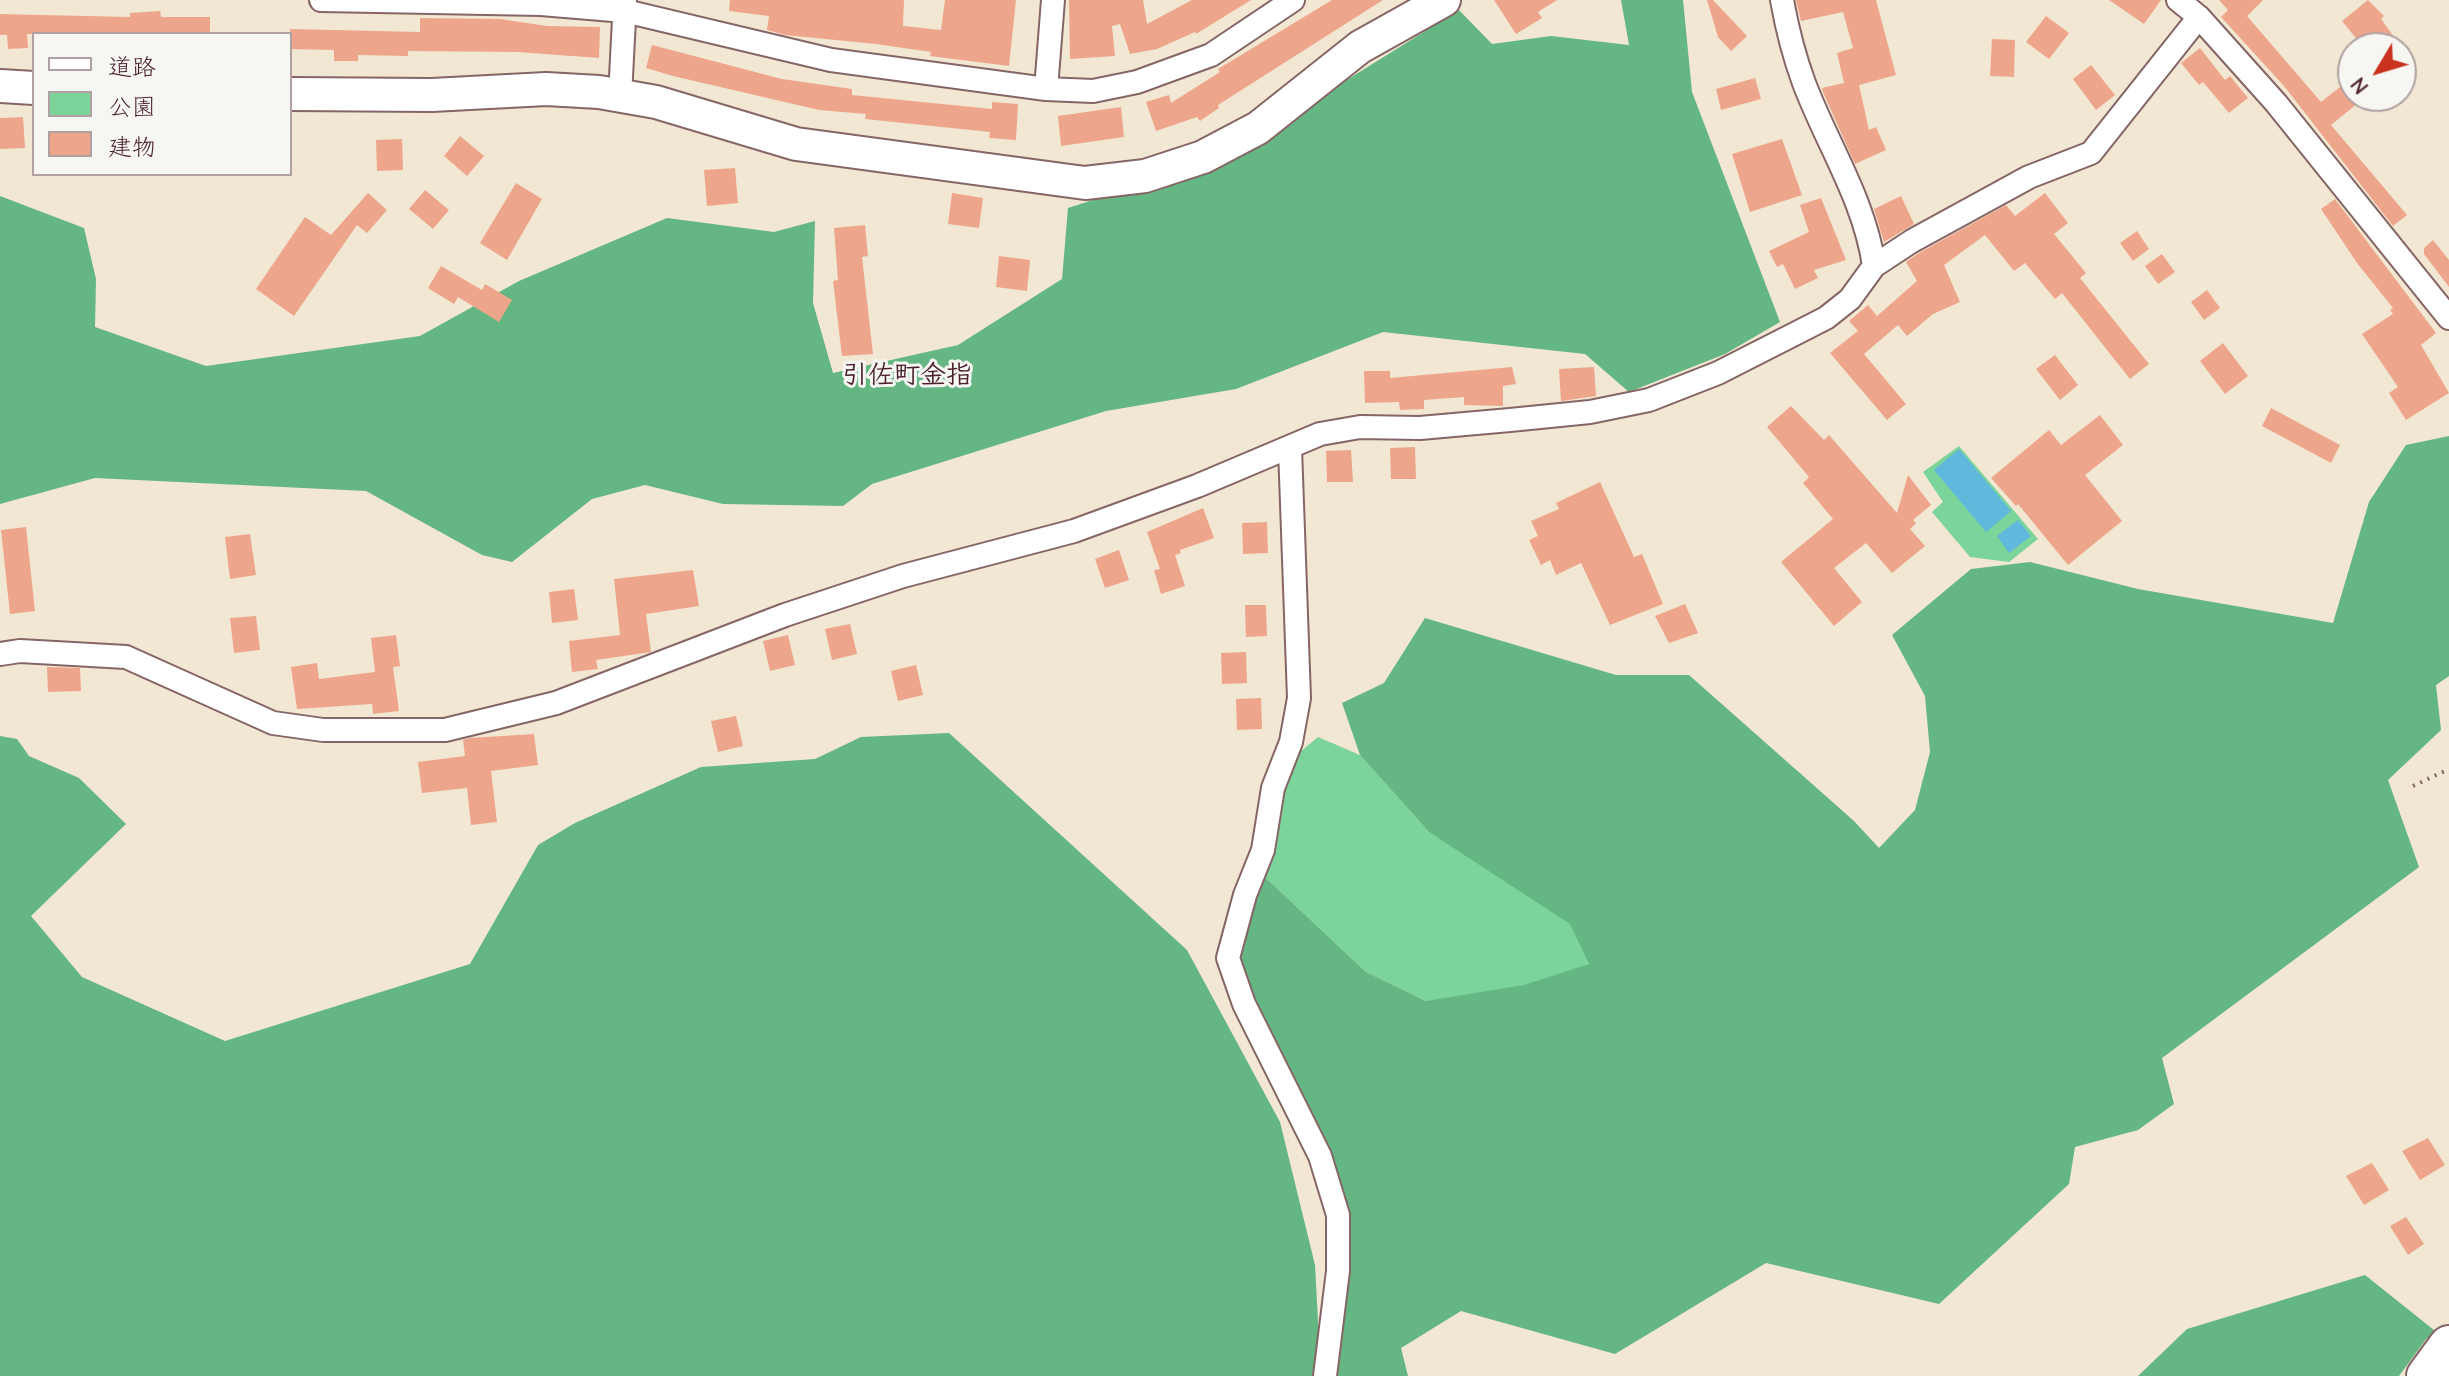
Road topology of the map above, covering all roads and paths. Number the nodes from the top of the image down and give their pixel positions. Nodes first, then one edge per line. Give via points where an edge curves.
1 (321, 0) edge
2 (1053, 0) edge
3 (1293, 0) edge
4 (1444, 0) edge
5 (1782, 0) edge
6 (625, 5) edge
7 (2187, 5) edge
8 (0, 86) edge
9 (32, 88) edge
10 (1046, 89) junction
11 (292, 94) edge
12 (620, 96) junction
13 (1874, 266) junction
14 (2449, 318) edge
15 (1290, 448) junction
16 (0, 654) edge
17 (2449, 769) edge
18 (2413, 786) dead end
19 (2449, 1346) edge
20 (1325, 1376) edge
21 (2427, 1376) edge

1 - 6 street
2 - 10 street
3 - 10 street via 1211,55 1173,71 1093,91
4 - 12 street via 1360,47 1258,128 1203,157 1145,176 1085,183 796,144
5 - 13 street via 1804,84 1842,166
6 - 10 street via 831,60
6 - 12 street
7 - 13 street via 2091,153 2029,177
7 - 14 street via 2276,103
8 - 9 street
11 - 12 street via 546,89
13 - 15 street via 1850,299 1826,318 1718,373 1649,400 1510,420 1360,427 1320,434
15 - 16 street via 1074,531 903,576 556,703 445,730 323,730 273,723 126,657
15 - 20 street via 1299,698 1291,742 1273,788 1263,850 1228,958 1244,1004 1320,1156 1338,1215 1338,1271
17 - 18 path
19 - 21 highway

